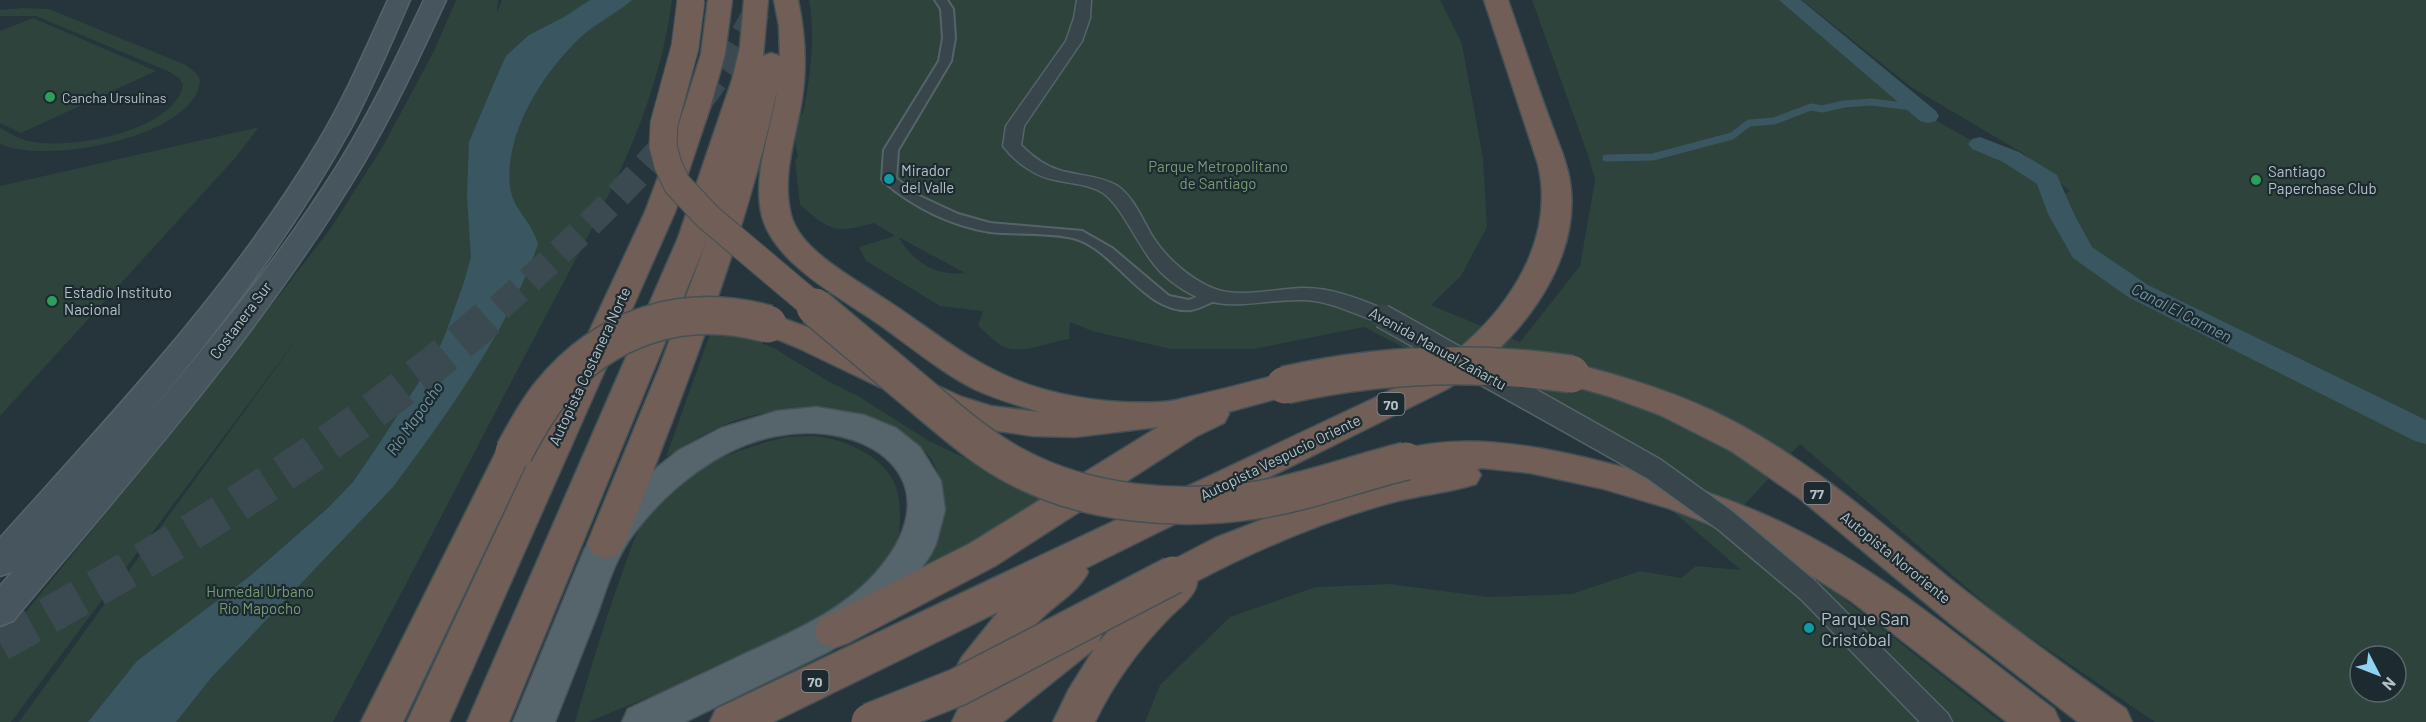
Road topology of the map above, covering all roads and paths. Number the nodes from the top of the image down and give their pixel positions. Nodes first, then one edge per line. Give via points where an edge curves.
1 (435, 0) edge
2 (691, 0) edge
3 (720, 0) edge
4 (756, 0) edge
5 (779, 0) edge
6 (786, 0) edge
7 (941, 0) edge
8 (1084, 0) edge
9 (1496, 0) edge
10 (393, 6) edge
11 (1210, 296) junction
12 (1285, 385) junction
13 (1158, 414) junction
14 (1602, 476) junction
15 (1144, 523) junction
16 (606, 544) junction
17 (0, 562) edge
18 (1199, 562) junction
19 (0, 610) edge
20 (834, 631) junction
21 (898, 641) junction
22 (382, 722) edge
23 (428, 722) edge
24 (488, 722) edge
25 (534, 722) edge
26 (643, 722) edge
27 (731, 722) edge
28 (757, 722) edge
29 (870, 722) edge
30 (951, 722) edge
31 (973, 722) edge
32 (1074, 722) edge
33 (1938, 722) edge
34 (2039, 722) edge
35 (2111, 722) edge

1 - 19 main road, Costanera Sur via 376,122 276,273 186,390
2 - 14 highway, bridge via 685,47 663,133 665,156 677,184 708,217 959,428 1022,470 1072,489 1129,501 1182,506 1265,499 1406,461 1454,455 1540,460
3 - 23 highway, Autopista Costanera Norte via 710,66 660,212
4 - 24 highway via 745,80 693,238
5 - 16 highway via 765,90 725,232
6 - 13 highway via 792,64 774,193 779,224 794,246 819,268 1001,387 1051,402 1120,414
7 - 11 street via 947,9 949,38 945,61 891,150 889,179 910,197 953,217 989,227 1077,234 1107,250 1164,300 1190,305
8 - 11 street, Avenida Manuel Zañartu via 1074,41 1015,126 1012,146 1030,164 1054,175 1088,180 1111,190 1172,272
9 - 15 highway, Autopista Vespucio Oriente / 70 via 1557,190 1553,232 1530,289 1479,349 1441,378
10 - 17 main road, Costanera Sur via 361,86 331,141 252,261 133,412
11 - 33 street, Avenida Manuel Zañartu, bridge via 1245,299 1304,294 1342,300 1383,316 1654,470 1726,521 1808,590
12 - 13 highway
12 - 20 highway, bridge via 1185,427 982,555
12 - 35 highway, Autopista Nororiente / 77, bridge via 1351,370 1432,362 1506,365 1571,374 1665,403 1765,455
13 - 22 highway, bridge via 1092,424 1037,426 969,413 807,339 747,318 706,314 660,321 618,338 581,363 536,412
14 - 18 highway via 1501,472 1424,481 1328,508
14 - 34 highway via 1710,508 1802,550 1860,587
15 - 21 highway, Autopista Vespucio Oriente / 70
15 - 30 highway via 1055,581 1022,614 976,671
16 - 20 main road via 626,516 658,484 737,435 800,420 861,428 896,445 910,457 926,488 926,523 919,542 894,579
16 - 25 main road
18 - 29 highway, bridge via 968,683
18 - 31 highway, bridge via 1048,660
18 - 32 highway via 1129,632 1085,697
20 - 26 main road
21 - 27 highway, Autopista Vespucio Oriente / 70
21 - 28 highway

